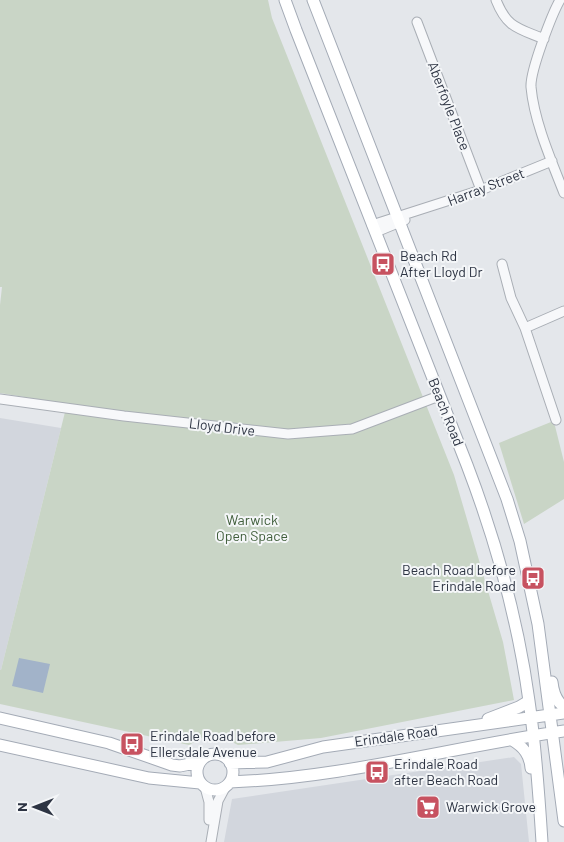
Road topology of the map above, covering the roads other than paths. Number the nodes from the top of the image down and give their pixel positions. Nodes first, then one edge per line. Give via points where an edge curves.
1 (313, 0) edge
2 (496, 0) edge
3 (560, 0) edge
4 (286, 2) edge
5 (416, 22) dead end
6 (544, 39) junction
7 (552, 161) junction
8 (481, 190) junction
9 (564, 192) edge
10 (399, 220) junction
11 (374, 229) junction
12 (502, 264) dead end
13 (564, 311) edge
14 (525, 328) junction
15 (439, 396) junction
16 (0, 399) edge
17 (556, 420) dead end
18 (541, 645) junction
19 (529, 700) junction
20 (564, 707) edge
21 (564, 713) edge
22 (550, 715) junction
23 (0, 718) edge
24 (532, 718) junction
25 (434, 731) junction
26 (558, 732) edge
27 (534, 736) junction
28 (512, 740) junction
29 (564, 744) edge
30 (0, 745) edge
31 (554, 751) junction
32 (200, 762) junction
33 (230, 762) junction
34 (228, 784) junction
35 (203, 785) junction
36 (540, 808) junction
37 (564, 821) edge
38 (206, 842) edge
39 (211, 842) edge
40 (542, 842) edge

1 - 10 main road, Beach Road
2 - 6 street via 512,26
3 - 6 street
4 - 11 main road, Beach Road
5 - 8 street, Aberfoyle Place
6 - 7 street via 530,85
7 - 8 street, Harray Street
7 - 9 street
8 - 10 street, Harray Street
10 - 11 street, Harray Street
10 - 18 main road, Beach Road via 507,498 520,540
11 - 15 main road, Beach Road
12 - 14 street via 511,298
13 - 14 street
14 - 17 street
15 - 16 street, Lloyd Drive via 352,429 288,434
15 - 19 main road, Beach Road via 494,543 520,647
18 - 20 main road via 554,693
18 - 22 main road, Beach Road
19 - 24 main road, Beach Road
19 - 25 main road via 519,708 490,718 452,723
21 - 22 main road, Erindale Road
22 - 24 main road, Erindale Road
22 - 26 main road, Beach Road
23 - 32 main road, Erindale Road via 109,743 172,765
24 - 25 main road, Erindale Road
24 - 27 main road, Beach Road
25 - 33 main road, Erindale Road via 323,747 267,762
26 - 27 main road, Erindale Road
26 - 31 main road, Beach Road
27 - 28 main road, Erindale Road
27 - 36 main road, Beach Road
28 - 34 main road, Erindale Road via 398,762
28 - 36 main road via 520,744 530,759
29 - 31 main road
30 - 35 main road, Erindale Road via 142,777
31 - 37 main road, Beach Road
32 - 33 main road, Erindale Road via 215,754
32 - 35 main road via 197,772
33 - 34 main road via 232,769
34 - 35 main road, Erindale Road via 215,790
34 - 39 street via 218,801
35 - 38 street via 210,812
36 - 40 main road, Beach Road

